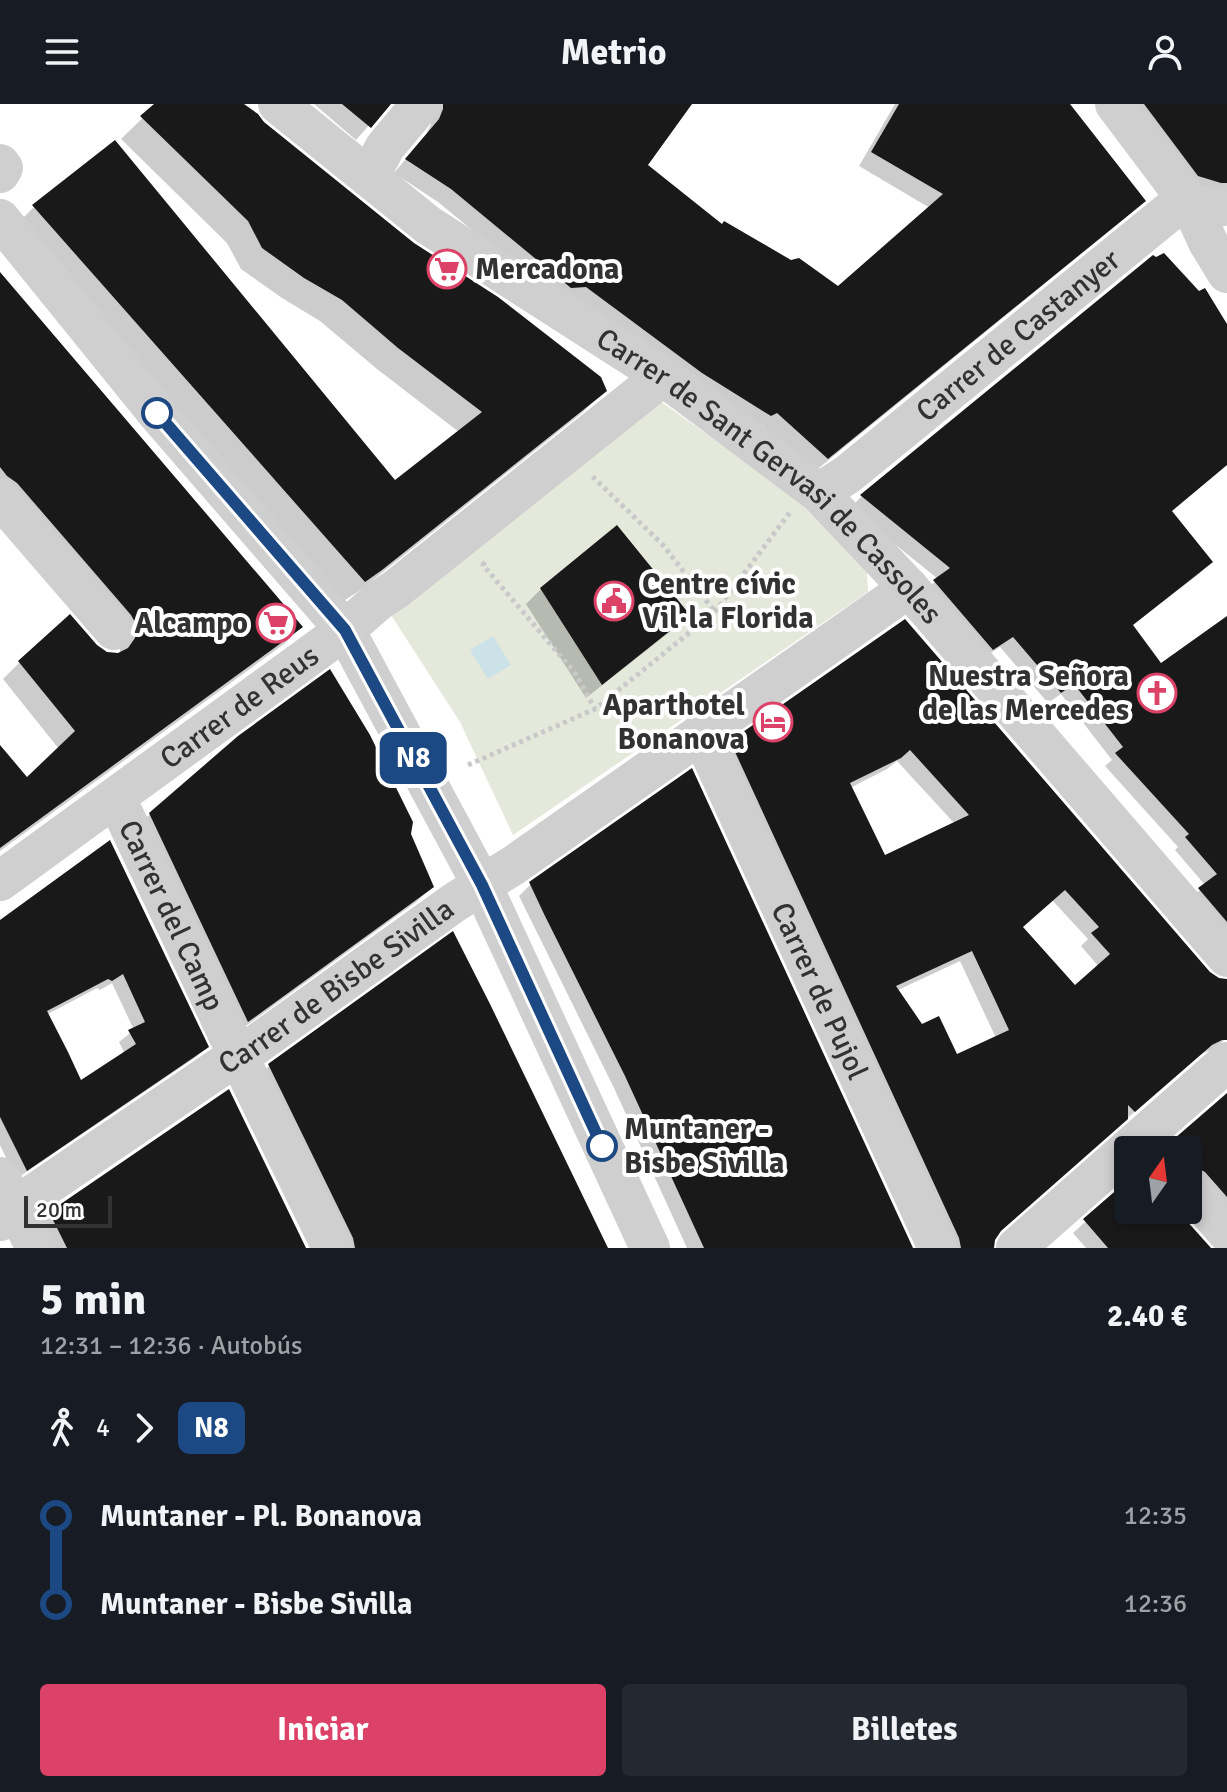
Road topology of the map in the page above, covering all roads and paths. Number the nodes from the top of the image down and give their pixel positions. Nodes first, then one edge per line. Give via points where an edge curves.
1 (278, 104) edge
2 (421, 104) edge
3 (1115, 104) edge
4 (0, 164) edge
5 (0, 173) edge
6 (369, 177) junction
7 (1209, 205) edge
8 (0, 219) edge
9 (1227, 273) edge
10 (663, 376) junction
11 (585, 470) dead end
12 (0, 498) edge
13 (806, 501) junction
14 (492, 555) dead end
15 (909, 588) junction
16 (715, 612) junction
17 (114, 630) dead end
18 (345, 630) junction
19 (595, 709) junction
20 (701, 733) junction
21 (468, 765) dead end
22 (114, 799) junction
23 (0, 881) edge
24 (482, 885) junction
25 (1227, 957) edge
26 (238, 1056) junction
27 (1227, 1062) edge
28 (1155, 1136) edge
29 (1114, 1170) edge
30 (5, 1202) edge
31 (1202, 1204) edge
32 (1227, 1232) edge
33 (36, 1248) edge
34 (332, 1248) edge
35 (650, 1248) edge
36 (938, 1248) edge
37 (1016, 1248) edge

1 - 6 street, Carrer de Sant Gervasi de Cassoles
2 - 6 street via 385,147
3 - 7 street
4 - 5 street
6 - 10 street, Carrer de Sant Gervasi de Cassoles via 428,225
7 - 9 street via 1208,242
7 - 13 street, Carrer de Castanyer via 1169,212 848,474
8 - 18 street via 157,413
10 - 13 street, Carrer de Sant Gervasi de Cassoles
10 - 18 street, Carrer de Reus
11 - 16 path via 663,545
12 - 17 street
13 - 15 street, Carrer de Sant Gervasi de Cassoles
13 - 16 path
14 - 19 path via 483,565 575,673
15 - 20 street, Carrer de Bisbe Sivilla
15 - 25 street, Carrer de Sant Gervasi de Cassoles
16 - 19 path
18 - 22 street, Carrer de Reus
18 - 24 street
19 - 21 path
20 - 24 street, Carrer de Bisbe Sivilla
20 - 36 street, Carrer de Pujol
22 - 23 street, Carrer de Reus
22 - 26 street, Carrer del Camp
24 - 26 street, Carrer de Bisbe Sivilla
24 - 35 street
26 - 30 street, Carrer de Bisbe Sivilla via 28,1198
26 - 34 street, Carrer del Camp
27 - 28 street
29 - 37 street
30 - 33 street
31 - 32 street

